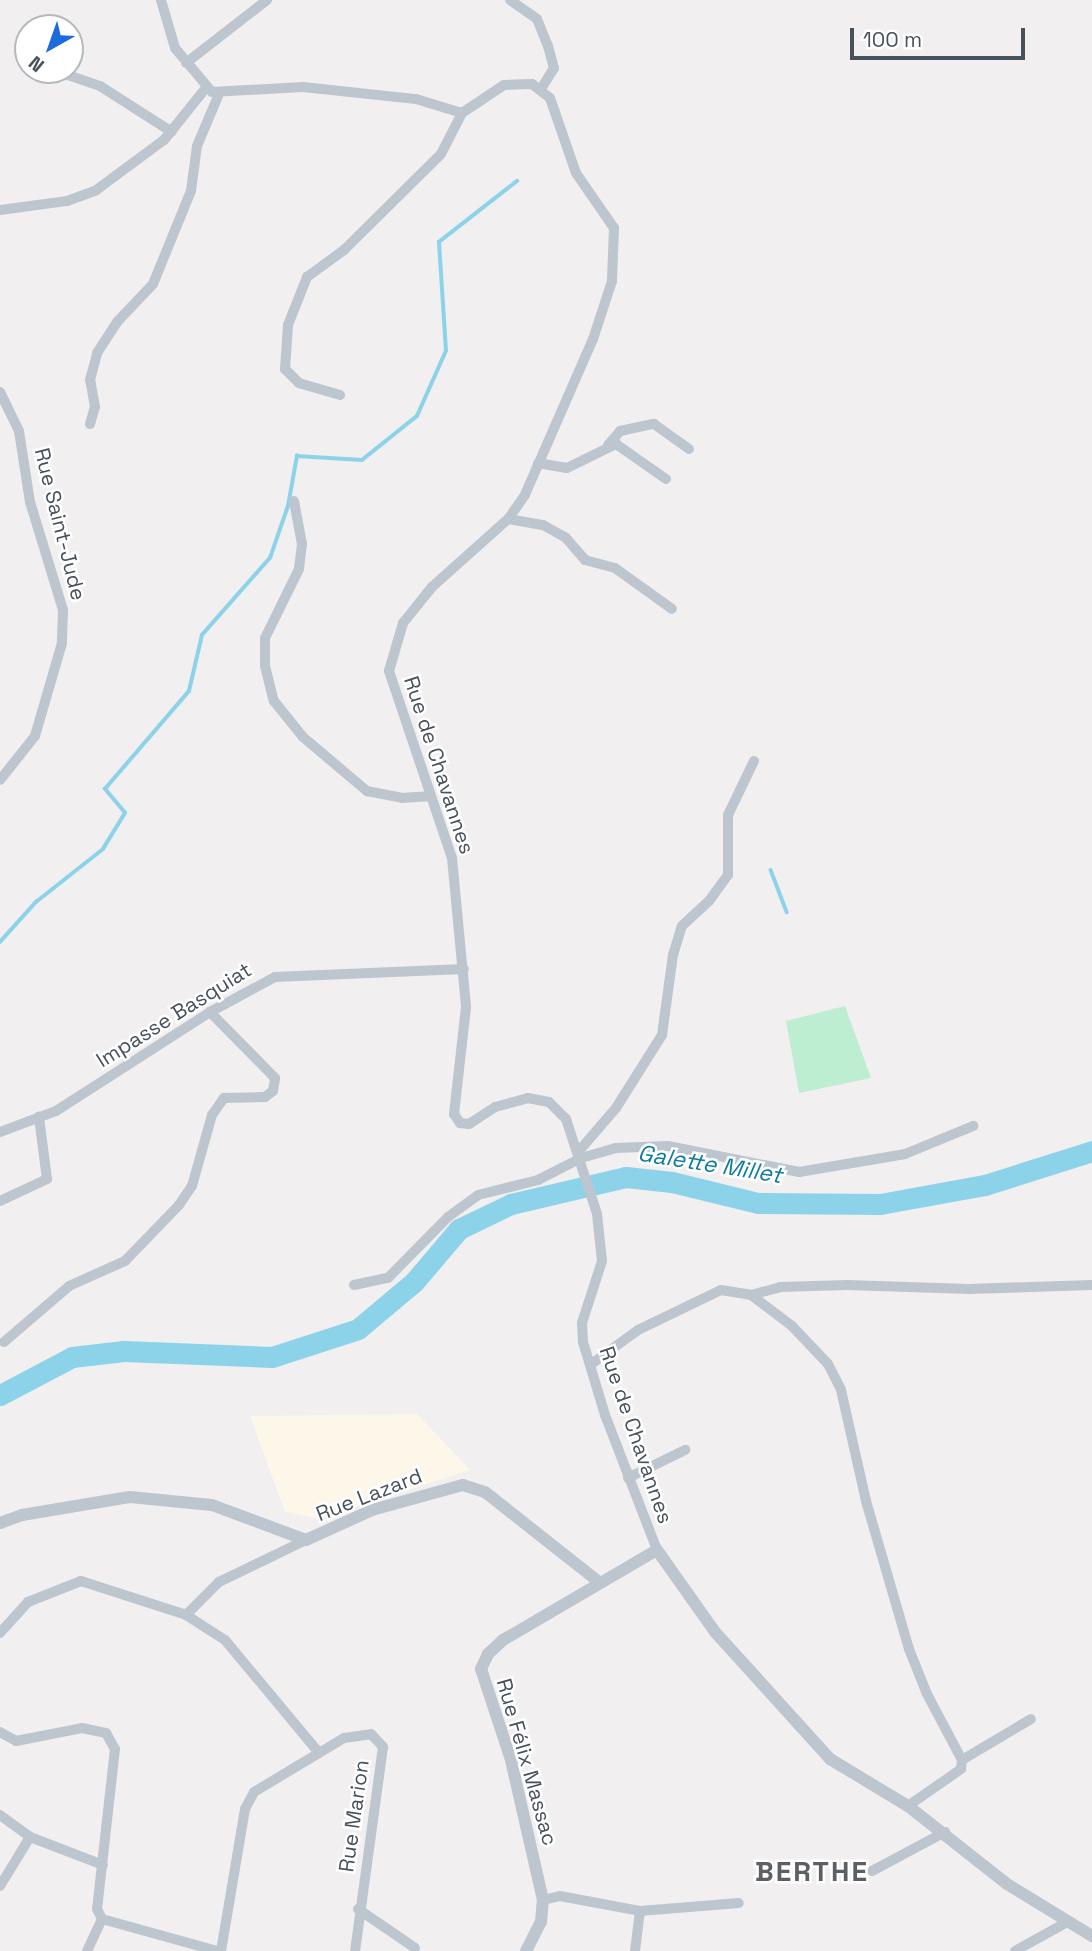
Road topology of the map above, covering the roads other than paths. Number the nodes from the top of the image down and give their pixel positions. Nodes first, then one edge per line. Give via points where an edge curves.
1 (161, 0) edge
2 (267, 0) edge
3 (510, 0) edge
4 (186, 63) junction
5 (84, 82) edge
6 (205, 89) junction
7 (540, 90) junction
8 (219, 94) junction
9 (462, 113) junction
10 (172, 132) junction
11 (0, 210) edge
12 (0, 392) edge
13 (340, 395) dead end
14 (90, 424) dead end
15 (608, 445) junction
16 (689, 449) dead end
17 (538, 463) junction
18 (666, 479) dead end
19 (294, 501) dead end
20 (509, 519) junction
21 (672, 609) dead end
22 (754, 761) dead end
23 (0, 780) edge
24 (428, 796) junction
25 (464, 969) junction
26 (210, 1012) junction
27 (39, 1117) junction
28 (973, 1126) dead end
29 (0, 1132) edge
30 (580, 1154) junction
31 (0, 1200) edge
32 (354, 1285) dead end
33 (1092, 1285) edge
34 (751, 1295) junction
35 (4, 1342) dead end
36 (590, 1365) junction
37 (685, 1450) dead end
38 (628, 1478) junction
39 (0, 1523) edge
40 (306, 1540) junction
41 (657, 1550) junction
42 (599, 1582) junction
43 (186, 1615) junction
44 (0, 1633) edge
45 (1031, 1719) dead end
46 (0, 1732) edge
47 (319, 1753) junction
48 (962, 1760) junction
49 (908, 1806) junction
50 (0, 1815) edge
51 (945, 1832) junction
52 (30, 1837) junction
53 (103, 1865) junction
54 (872, 1871) dead end
55 (0, 1886) edge
56 (543, 1900) junction
57 (738, 1903) dead end
58 (358, 1909) junction
59 (640, 1911) junction
60 (102, 1919) junction
61 (1067, 1922) junction
62 (1092, 1936) edge
63 (415, 1948) dead end
64 (87, 1951) edge
65 (219, 1951) edge
66 (355, 1951) edge
67 (526, 1951) edge
68 (635, 1951) edge
69 (1015, 1951) edge

1 - 4 street via 175,48
2 - 4 street
3 - 7 street via 537,19 548,46 554,68
4 - 6 street
5 - 10 street via 121,97
6 - 8 street
6 - 10 street
7 - 9 street via 531,84 510,83
7 - 17 street, Rue de Chavannes via 550,98 576,173 614,228 616,256 593,339
8 - 9 street via 303,87 416,99
8 - 14 street via 197,146 191,191 153,284 117,322 97,353 90,380 95,407
9 - 13 street via 441,154 344,250 307,277 288,324 285,369 299,383
10 - 11 street via 94,191 67,201
12 - 23 street, Rue Saint-Jude via 19,431 27,490 63,610 62,643 35,736
15 - 16 street via 620,431 654,424
15 - 17 street via 567,468
15 - 18 street via 622,446
17 - 20 street, Rue de Chavannes
19 - 24 street via 302,533 299,569 265,638 265,666 274,701 303,737 367,791 402,798
20 - 21 street via 543,525 566,538 585,560 615,568
20 - 24 street, Rue de Chavannes via 432,587 403,623 391,653 392,687
22 - 30 street via 728,816 728,875 682,926 673,955 662,1035 616,1108
24 - 25 street, Rue de Chavannes via 441,819 452,858
25 - 26 street, Impasse Basquiat via 275,977
25 - 30 street, Rue de Chavannes via 466,1007 454,1114 460,1123 469,1124 512,1100 549,1102 566,1119
26 - 27 street, Impasse Basquiat via 85,1094
26 - 35 street via 275,1078 273,1091 265,1097 224,1098 212,1115 192,1186 178,1205 125,1261 69,1286
27 - 29 street, Impasse Basquiat
27 - 31 street via 47,1179
28 - 30 street via 905,1154 799,1172 668,1146
30 - 32 street via 538,1180 478,1195 448,1217 388,1278
30 - 36 street, Rue de Chavannes via 597,1214 602,1261 582,1324
33 - 34 street via 780,1287
34 - 36 street via 721,1290 692,1302 638,1330
34 - 48 street via 812,1345 841,1390 866,1502 909,1649
36 - 38 street, Rue de Chavannes
37 - 38 street
38 - 41 street, Rue de Chavannes
39 - 40 street via 22,1515 130,1497 212,1505
40 - 42 street, Rue Lazard via 372,1510 463,1485 485,1492
40 - 43 street, Rue Lazard via 219,1582
41 - 42 street, Rue Félix Massac
41 - 49 street, Rue de Chavannes via 715,1632 830,1759
42 - 56 street, Rue Félix Massac via 503,1640 481,1669 512,1760
43 - 44 street via 82,1581 28,1602
43 - 47 street via 225,1640
45 - 48 street
46 - 53 street via 27,1741 82,1728 106,1733 112,1740
47 - 58 street, Rue Marion via 344,1738 371,1734 383,1747
47 - 65 street, Rue Marion via 254,1792 245,1809
48 - 49 street via 961,1769
49 - 51 street, Rue de Chavannes
50 - 52 street
51 - 54 street
51 - 61 street, Rue de Chavannes via 1007,1884
52 - 53 street
52 - 55 street
53 - 60 street via 97,1909
56 - 59 street via 561,1896
56 - 67 street, Rue Félix Massac via 541,1922
57 - 59 street
58 - 63 street
58 - 66 street, Rue Marion
59 - 68 street
60 - 64 street
60 - 65 street
61 - 62 street, Rue de Chavannes
61 - 69 street

